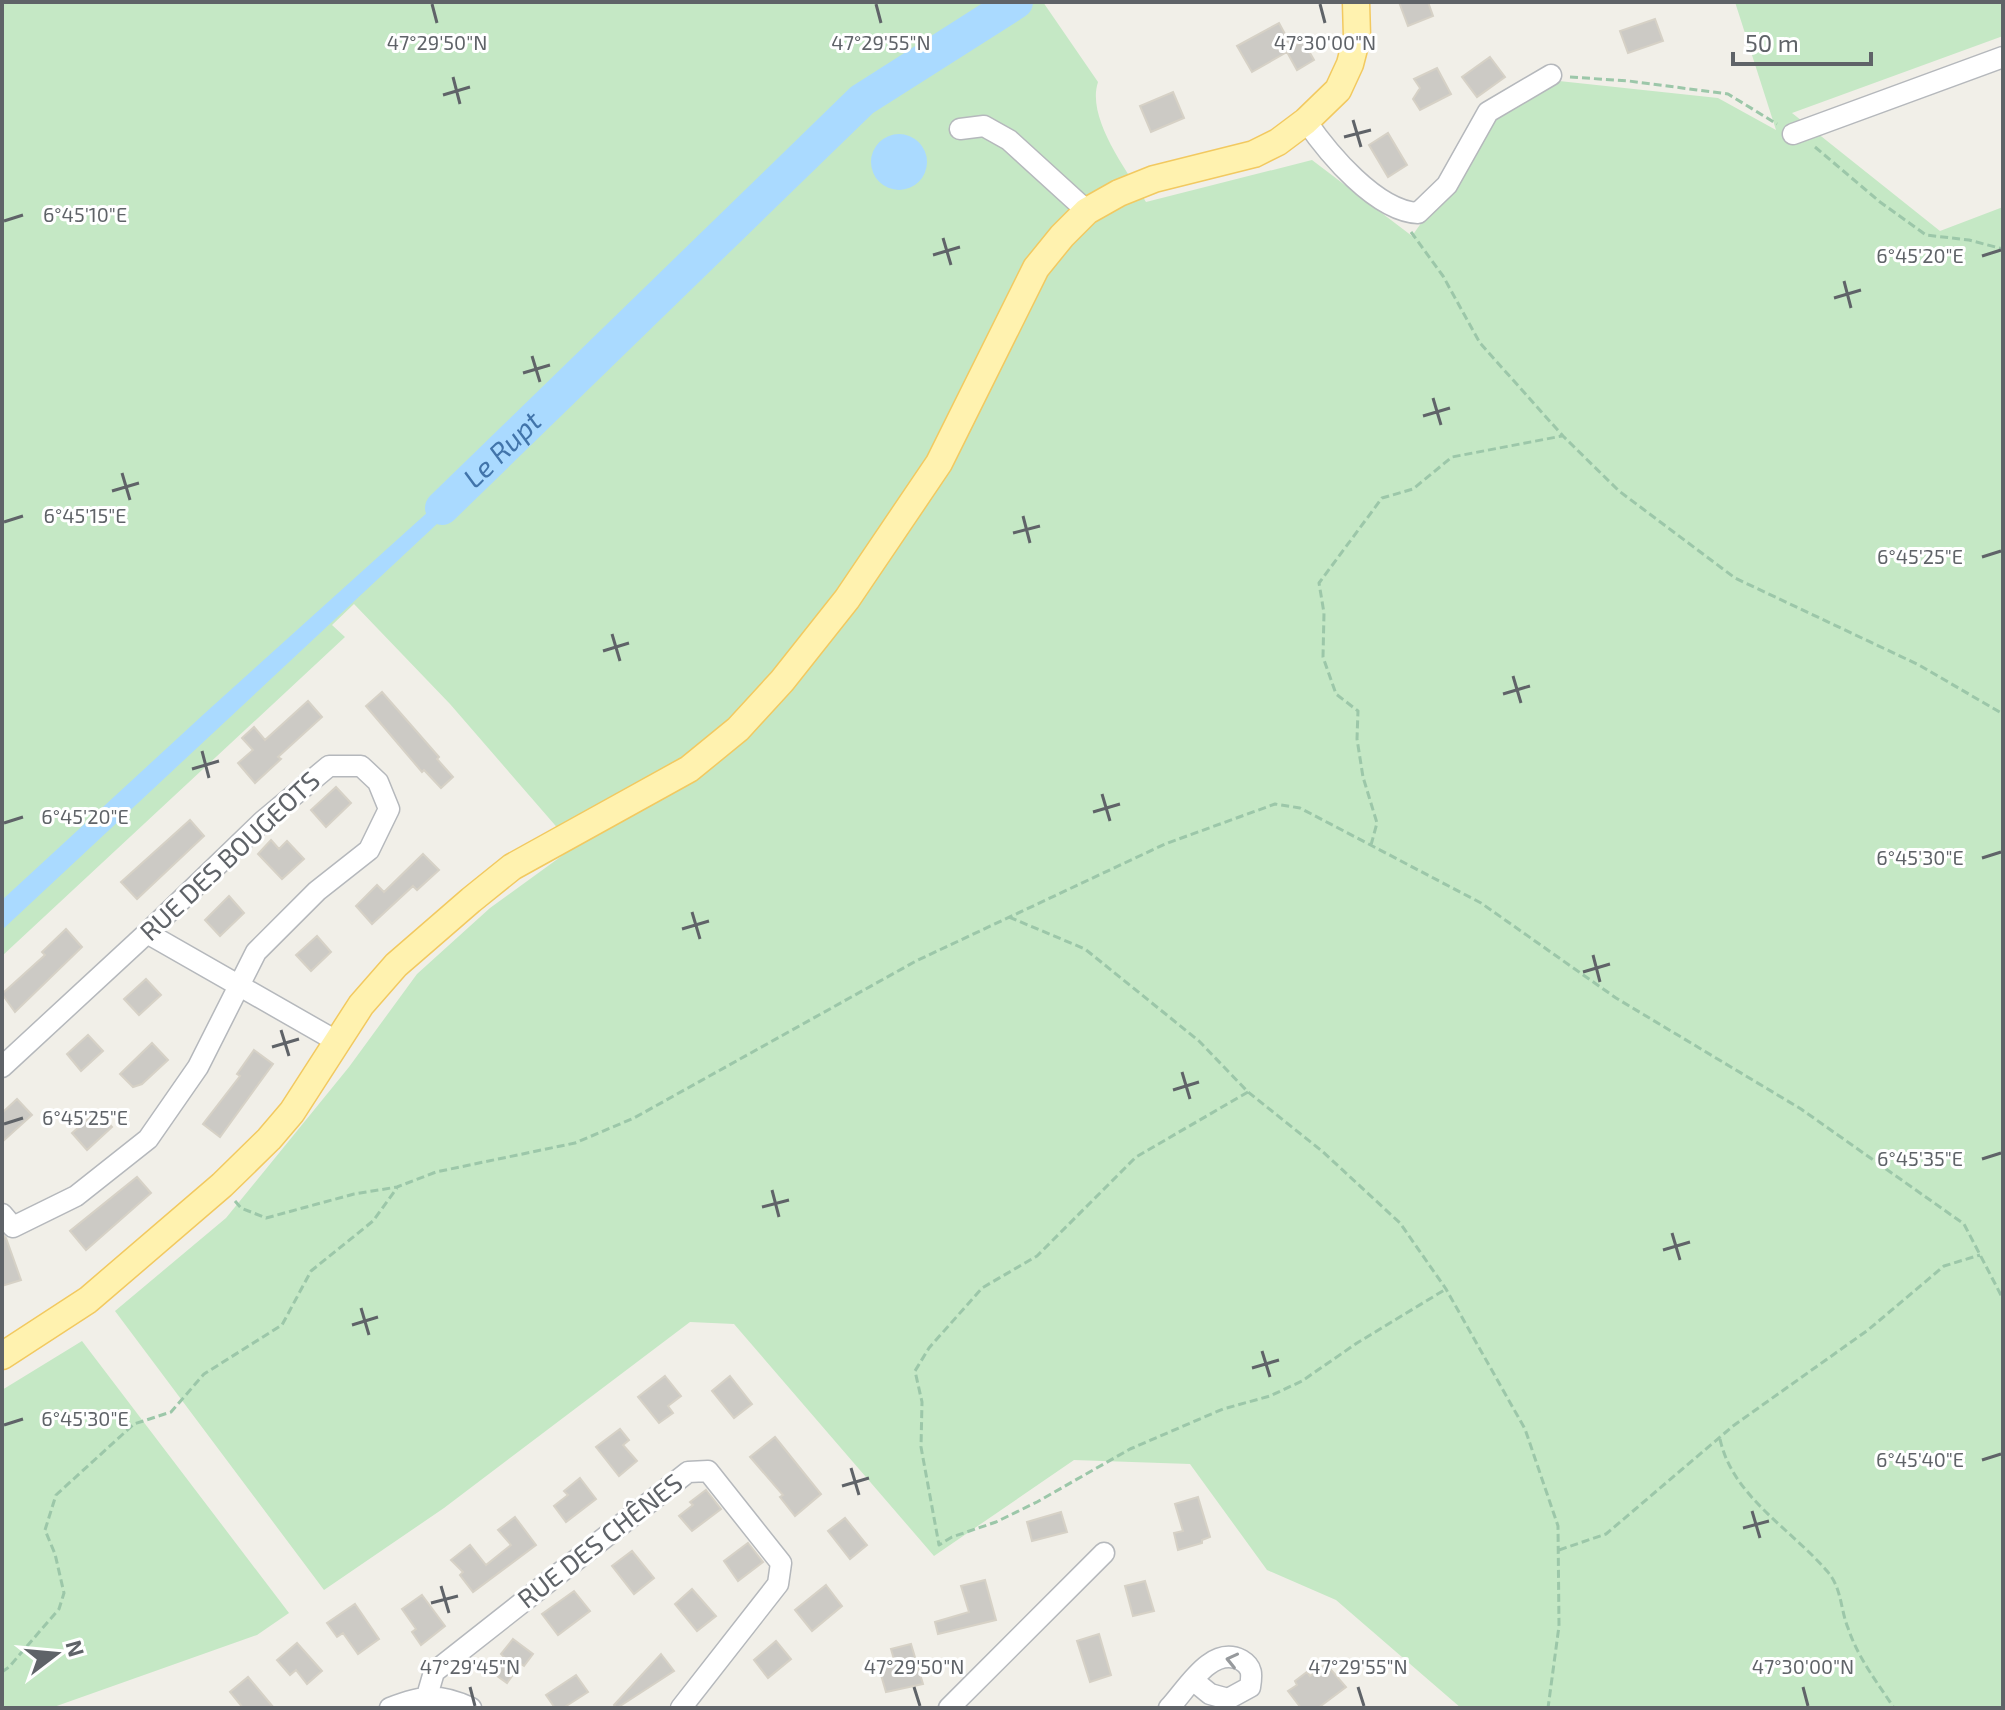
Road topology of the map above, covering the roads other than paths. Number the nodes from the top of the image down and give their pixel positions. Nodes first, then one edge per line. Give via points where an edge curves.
1 (1356, 2) edge
2 (2003, 57) edge
3 (1551, 75) dead end
4 (1306, 121) junction
5 (960, 129) dead end
6 (1793, 134) dead end
7 (1087, 211) junction
8 (147, 933) junction
9 (240, 986) junction
10 (338, 1042) junction
11 (2, 1067) edge
12 (6, 1224) edge
13 (2, 1356) edge
14 (1104, 1553) dead end
15 (1194, 1681) dead end
16 (427, 1696) junction
17 (390, 1708) edge
18 (471, 1708) edge
19 (681, 1708) edge
20 (949, 1708) edge
21 (1169, 1708) edge

1 - 4 main road via 1357,37 1350,64 1338,90
2 - 6 street
3 - 4 street via 1488,112 1447,185 1418,213 1383,201 1328,153
4 - 7 main road via 1254,154 1154,179
5 - 7 street via 984,126 1009,140
7 - 10 main road via 1036,268 939,463 847,599 782,681 738,729 689,769 512,867 471,900 396,965
8 - 9 street
8 - 9 street, RUE DES BOUGEOTS via 263,821 329,766 361,766 378,782 389,809 369,850 317,891 256,952
8 - 11 street, RUE DES BOUGEOTS
9 - 10 street
9 - 12 street, RUE DES BOUGEOTS via 198,1067 148,1139 76,1196
10 - 13 main road via 292,1112 222,1185 88,1300
14 - 20 street
15 - 21 street
16 - 17 street
16 - 18 street
16 - 19 street, RUE DES CHÊNES via 434,1672 688,1472 708,1471 781,1563 778,1584

